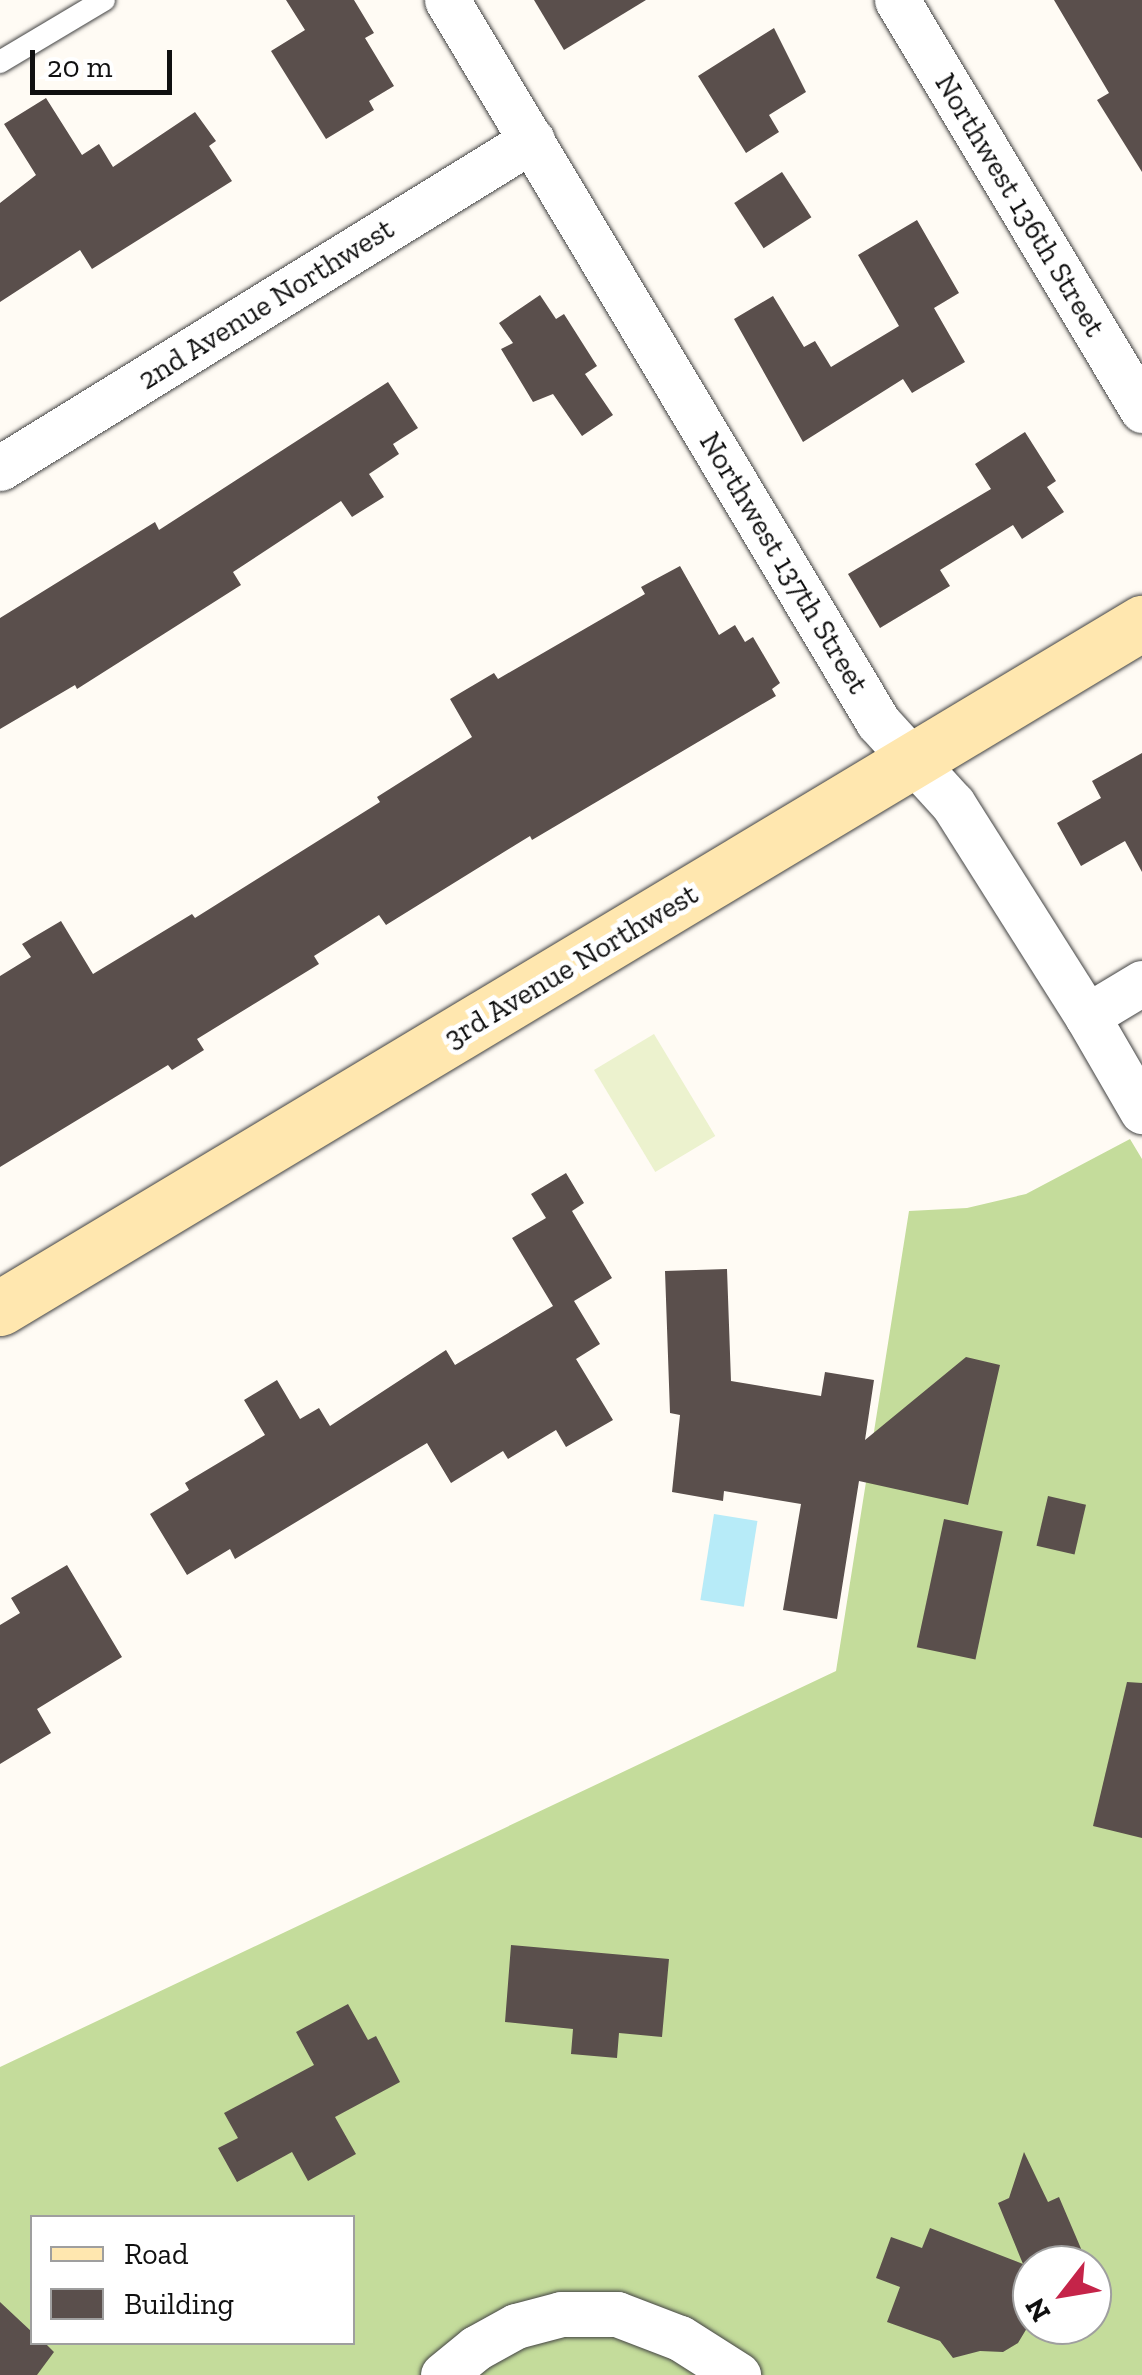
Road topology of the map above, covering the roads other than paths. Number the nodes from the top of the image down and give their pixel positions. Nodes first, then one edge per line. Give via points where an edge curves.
1 (104, 0) edge
2 (446, 0) edge
3 (897, 0) edge
4 (0, 62) edge
5 (532, 140) junction
6 (1142, 410) edge
7 (0, 468) edge
8 (1142, 623) edge
9 (914, 761) junction
10 (1142, 983) edge
11 (1088, 1016) junction
12 (1142, 1111) edge
13 (0, 1308) edge
14 (443, 2375) edge
15 (738, 2375) edge

1 - 4 lane
2 - 5 street, Northwest 137th Street
3 - 6 street, Northwest 136th Street
5 - 7 street, 2nd Avenue Northwest
5 - 9 street, Northwest 137th Street via 878,722
8 - 9 street, 3rd Avenue Northwest
9 - 11 street, Northwest 137th Street via 953,804
9 - 13 street, 3rd Avenue Northwest
10 - 11 street
11 - 12 street, Northwest 137th Street
14 - 15 street via 516,2326 561,2314 617,2314 680,2338

